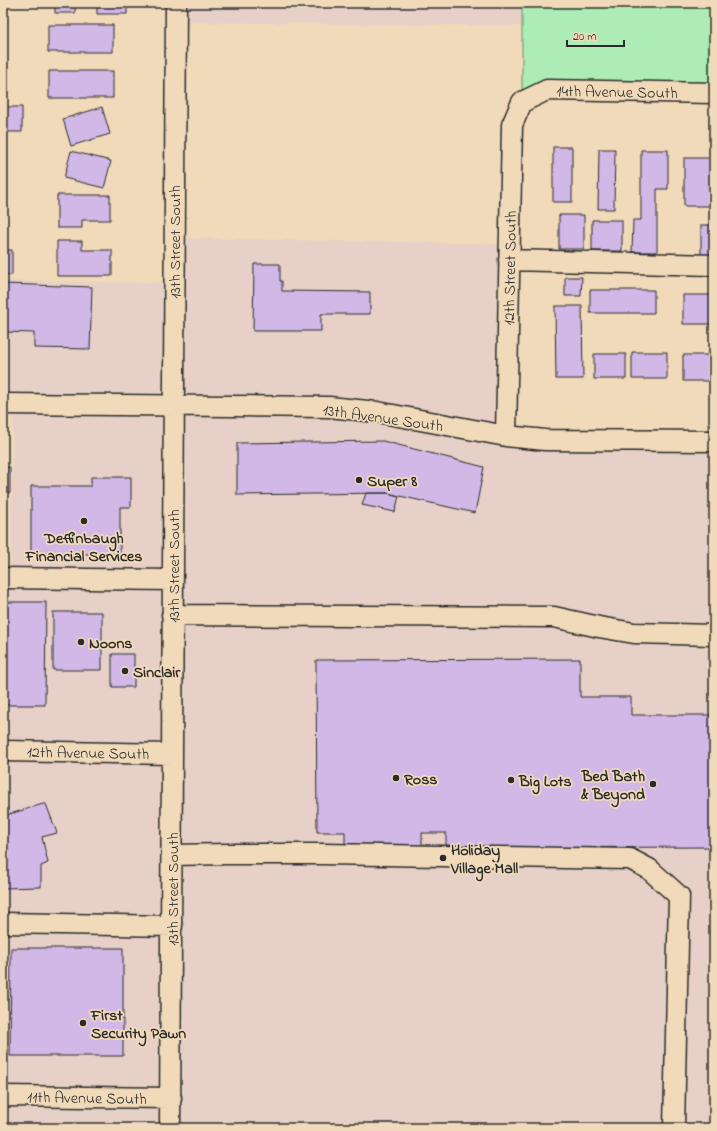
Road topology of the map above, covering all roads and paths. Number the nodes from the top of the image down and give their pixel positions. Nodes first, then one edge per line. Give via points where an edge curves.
1 (176, 3) edge
2 (714, 93) edge
3 (522, 102) joint
4 (509, 260) junction
5 (714, 264) edge
6 (3, 404) edge
7 (174, 406) junction
8 (506, 436) junction
9 (714, 441) edge
10 (3, 578) edge
11 (173, 580) junction
12 (172, 615) junction
13 (714, 635) edge
14 (3, 750) edge
15 (172, 754) junction
16 (172, 855) junction
17 (3, 923) edge
18 (172, 926) junction
19 (3, 1096) edge
20 (171, 1098) junction
21 (170, 1128) edge
22 (674, 1128) edge

1 - 7 street, 13th Street South
2 - 3 street, 14th Avenue South via 547,90
3 - 4 street, 12th Street South via 512,125
4 - 5 street
4 - 8 street, 12th Street South
6 - 7 street, 13th Avenue South
7 - 8 street, 13th Avenue South via 329,407 377,412
7 - 11 street, 13th Street South
8 - 9 street, 13th Avenue South via 545,440
10 - 11 street
11 - 12 street, 13th Street South
12 - 13 street via 554,617 634,633
12 - 15 street, 13th Street South
14 - 15 street, 12th Avenue South
15 - 16 street, 13th Street South
16 - 18 street, 13th Street South
16 - 22 street via 574,857 630,859 636,862 679,896
17 - 18 street
18 - 20 street, 13th Street South
19 - 20 street, 11th Avenue South
20 - 21 street, 13th Street South

